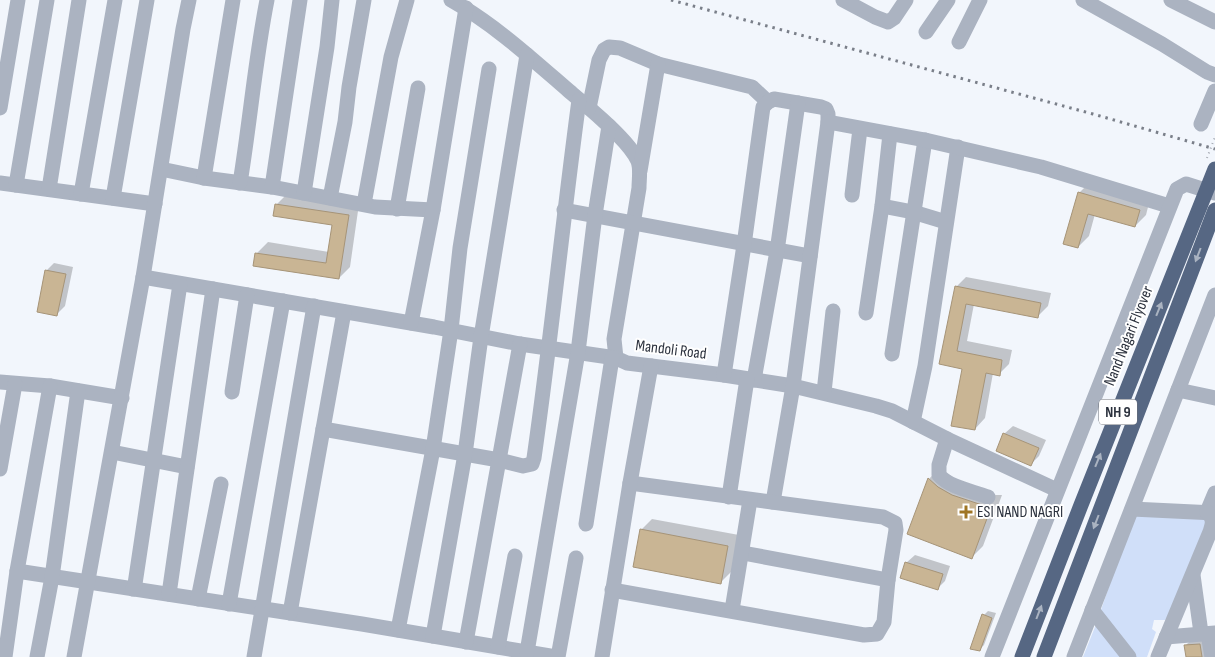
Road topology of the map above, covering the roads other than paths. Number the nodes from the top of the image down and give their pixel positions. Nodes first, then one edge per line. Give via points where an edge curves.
1 (18, 0) edge
2 (47, 0) edge
3 (79, 0) edge
4 (115, 0) edge
5 (147, 0) edge
6 (189, 0) edge
7 (234, 0) edge
8 (267, 0) edge
9 (300, 0) edge
10 (332, 0) edge
11 (364, 0) edge
12 (407, 0) edge
13 (451, 0) edge
14 (906, 0) edge
15 (948, 0) edge
16 (980, 0) edge
17 (1082, 0) edge
18 (1171, 0) edge
19 (850, 2) edge
20 (466, 8) junction
21 (1215, 22) edge
22 (926, 32) dead end
23 (959, 42) dead end
24 (527, 55) junction
25 (658, 64) junction
26 (490, 69) dead end
27 (1215, 75) edge
28 (418, 88) dead end
29 (1215, 90) edge
30 (768, 102) junction
31 (798, 103) junction
32 (584, 104) junction
33 (0, 108) edge
34 (828, 122) junction
35 (1201, 124) dead end
36 (609, 126) junction
37 (860, 129) junction
38 (890, 134) junction
39 (925, 140) junction
40 (958, 148) junction
41 (160, 169) junction
42 (1215, 169) edge
43 (639, 172) junction
44 (204, 178) junction
45 (0, 183) edge
46 (240, 183) junction
47 (16, 185) junction
48 (272, 186) junction
49 (49, 189) junction
50 (304, 193) junction
51 (1215, 193) edge
52 (81, 194) junction
53 (852, 195) dead end
54 (113, 198) junction
55 (330, 198) junction
56 (155, 204) junction
57 (364, 204) junction
58 (882, 206) junction
59 (1169, 206) junction
60 (397, 209) junction
61 (433, 210) junction
62 (564, 210) junction
63 (1215, 210) edge
64 (913, 212) junction
65 (595, 215) junction
66 (633, 222) junction
67 (946, 222) junction
68 (744, 245) junction
69 (777, 251) junction
70 (810, 256) junction
71 (143, 277) junction
72 (180, 284) junction
73 (213, 289) junction
74 (247, 295) junction
75 (1215, 295) edge
76 (283, 301) junction
77 (314, 306) junction
78 (834, 311) dead end
79 (344, 312) junction
80 (866, 313) dead end
81 (412, 323) junction
82 (452, 330) junction
83 (481, 337) junction
84 (520, 344) junction
85 (550, 348) junction
86 (578, 352) junction
87 (892, 354) dead end
88 (614, 358) junction
89 (651, 366) junction
90 (724, 375) junction
91 (750, 379) junction
92 (7, 383) edge
93 (50, 386) junction
94 (793, 386) junction
95 (1178, 390) junction
96 (78, 391) junction
97 (232, 392) dead end
98 (824, 392) junction
99 (122, 398) junction
100 (1215, 398) edge
101 (913, 422) junction
102 (323, 429) junction
103 (947, 439) junction
104 (434, 449) junction
105 (112, 452) junction
106 (465, 454) junction
107 (499, 460) junction
108 (154, 461) junction
109 (187, 468) junction
110 (0, 469) edge
111 (220, 484) dead end
112 (630, 484) junction
113 (1057, 490) junction
114 (1215, 493) edge
115 (729, 497) junction
116 (988, 497) dead end
117 (750, 500) junction
118 (772, 502) junction
119 (1132, 509) junction
120 (1211, 512) edge
121 (586, 524) dead end
122 (742, 553) junction
123 (515, 556) dead end
124 (576, 558) dead end
125 (17, 571) junction
126 (1193, 573) junction
127 (52, 576) junction
128 (888, 580) junction
129 (89, 582) junction
130 (133, 589) junction
131 (612, 590) junction
132 (169, 594) junction
133 (198, 599) junction
134 (229, 604) junction
135 (262, 609) junction
136 (732, 610) junction
137 (1092, 610) junction
138 (290, 613) junction
139 (398, 630) junction
140 (1208, 634) edge
141 (433, 636) junction
142 (1166, 637) junction
143 (466, 642) junction
144 (498, 647) junction
145 (527, 652) junction
146 (1046, 652) edge
147 (5, 657) edge
148 (37, 657) edge
149 (74, 657) edge
150 (254, 657) edge
151 (557, 657) edge
152 (602, 657) edge
153 (992, 657) edge
154 (1022, 657) edge
155 (1074, 657) edge
156 (1129, 657) edge
157 (1158, 657) edge
158 (1212, 657) edge

1 - 33 street
2 - 47 street
3 - 49 street
4 - 52 street
5 - 54 street
6 - 41 street
7 - 44 street
8 - 46 street
9 - 48 street
10 - 50 street
11 - 55 street
12 - 57 street via 391,57
13 - 20 street, Mandoli Road
14 - 19 street via 888,22
15 - 22 street
16 - 23 street
17 - 27 street
18 - 21 street
20 - 24 street, Mandoli Road
20 - 61 street
24 - 32 street, Mandoli Road
24 - 83 street
25 - 30 street via 752,87
25 - 32 street via 620,48 609,47 599,60
25 - 43 street
26 - 82 street via 460,248
28 - 60 street
29 - 35 street
30 - 31 street via 774,99
30 - 68 street via 762,108
31 - 34 street via 826,109
31 - 69 street
32 - 36 street, Mandoli Road
32 - 62 street
34 - 37 street
34 - 70 street
36 - 43 street, Mandoli Road via 638,161
36 - 65 street
37 - 38 street
37 - 53 street
38 - 39 street
38 - 58 street
39 - 40 street
39 - 64 street
40 - 59 street via 1041,167
40 - 67 street
41 - 44 street
41 - 56 street
154 -> 42 highway, Nand Nagari Flyover / NH 9, bridge
43 - 66 street, Mandoli Road
44 - 46 street
45 - 47 street
46 - 48 street
47 - 49 street
48 - 50 street
49 - 52 street
50 - 55 street
51 - 59 street via 1181,185
52 - 54 street
54 - 56 street
55 - 57 street
56 - 71 street
57 - 60 street
58 - 64 street
58 - 80 street
59 - 113 street
60 - 61 street
61 - 81 street
62 - 65 street
62 - 85 street
63 -> 146 highway, NH 9
64 - 67 street
64 - 87 street
65 - 66 street
65 - 86 street
66 - 68 street
66 - 88 street, Mandoli Road
67 - 101 street via 925,366
68 - 69 street
68 - 90 street
69 - 70 street
69 - 91 street
70 - 94 street
71 - 72 street
71 - 99 street
72 - 73 street
72 - 108 street
73 - 74 street
73 - 109 street
74 - 76 street
74 - 97 street
75 - 95 street
76 - 77 street
76 - 134 street
77 - 79 street
77 - 135 street
78 - 98 street
79 - 81 street
79 - 102 street
81 - 82 street
82 - 83 street
82 - 104 street
83 - 84 street
83 - 106 street
84 - 85 street
84 - 107 street
85 - 86 street
85 - 107 street via 532,464 523,466
86 - 88 street
86 - 145 street
88 - 89 street, Mandoli Road
88 - 121 street
89 - 90 street, Mandoli Road
89 - 112 street
90 - 91 street, Mandoli Road
91 - 94 street, Mandoli Road
91 - 115 street
92 - 93 street
92 - 110 street
93 - 96 street
93 - 125 street
94 - 98 street, Mandoli Road
94 - 118 street
95 - 100 street
95 - 119 street
96 - 99 street
96 - 127 street
98 - 101 street, Mandoli Road via 892,411
99 - 105 street
101 - 103 street, Mandoli Road
102 - 104 street
102 - 138 street
103 - 113 street, Mandoli Road
103 - 116 street via 939,475 950,484
104 - 106 street
104 - 139 street
105 - 108 street
105 - 129 street
106 - 107 street
106 - 141 street
107 - 143 street
108 - 109 street
108 - 130 street
109 - 132 street
111 - 133 street
112 - 115 street
112 - 131 street
113 - 153 street
114 - 120 street
115 - 117 street
117 - 118 street
117 - 122 street
118 - 128 street via 883,517 895,523
119 - 120 street
119 - 137 street
120 - 126 street via 1213,522
122 - 128 street
122 - 136 street
123 - 144 street
124 - 151 street
125 - 127 street
125 - 147 street
126 - 140 street
126 - 142 street
127 - 129 street
127 - 148 street
128 - 136 street via 884,622 877,634 864,635
129 - 130 street
129 - 149 street
130 - 132 street
131 - 136 street
131 - 152 street
132 - 133 street
133 - 134 street
134 - 135 street
135 - 138 street
135 - 150 street
137 - 155 street
137 - 156 street
138 - 139 street
139 - 141 street
140 - 142 street
140 - 158 street
141 - 143 street
142 - 157 street
143 - 144 street
144 - 145 street
145 - 151 street

